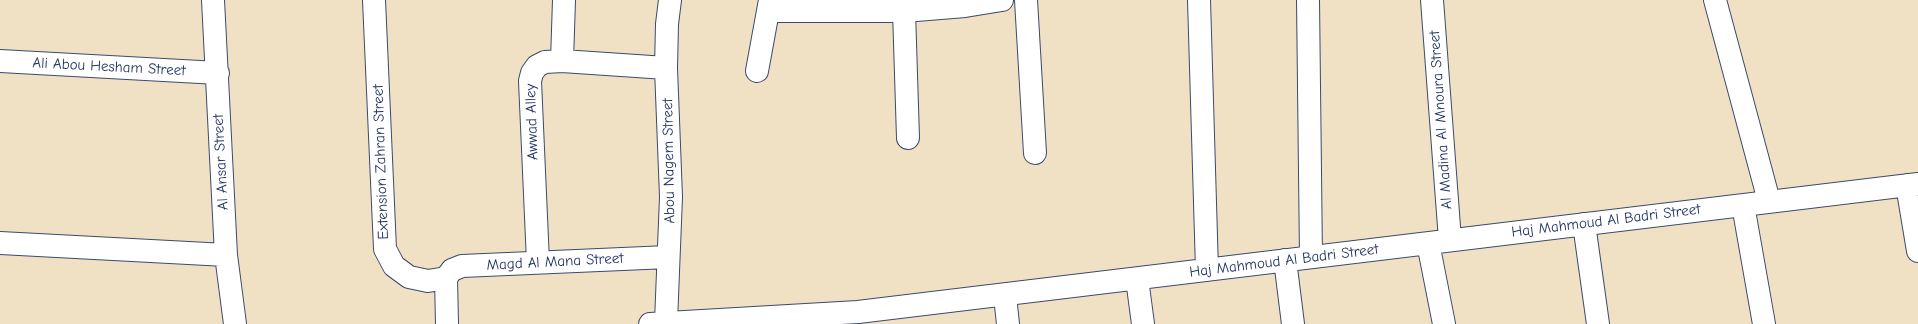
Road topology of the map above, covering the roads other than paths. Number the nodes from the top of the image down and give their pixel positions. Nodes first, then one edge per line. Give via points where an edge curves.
1 (214, 0) edge
2 (374, 0) edge
3 (564, 0) edge
4 (670, 0) edge
5 (1002, 0) edge
6 (1026, 0) edge
7 (1199, 0) edge
8 (1308, 0) edge
9 (1432, 0) edge
10 (1715, 0) edge
11 (769, 6) edge
12 (904, 11) junction
13 (0, 61) edge
14 (562, 61) junction
15 (666, 68) junction
16 (757, 71) dead end
17 (218, 74) junction
18 (908, 138) dead end
19 (1035, 153) dead end
20 (1912, 184) edge
21 (1769, 201) junction
22 (1743, 205) junction
23 (1584, 224) junction
24 (1450, 240) junction
25 (0, 243) edge
26 (1428, 243) junction
27 (1918, 251) edge
28 (226, 255) junction
29 (668, 257) junction
30 (1311, 257) junction
31 (1285, 260) junction
32 (538, 262) junction
33 (1207, 270) junction
34 (446, 278) junction
35 (1136, 279) junction
36 (1005, 296) junction
37 (859, 318) edge
38 (658, 323) edge
39 (235, 324) edge
40 (446, 324) edge
41 (1008, 324) edge
42 (1143, 324) edge
43 (1293, 324) edge
44 (1444, 324) edge
45 (1598, 324) edge
46 (1764, 324) edge

1 - 17 street, Al Ansar Street
2 - 34 street, Extension Zahran Street via 385,249 394,266 409,277 428,281
3 - 14 street
4 - 15 street, Abou Nagem Street
5 - 12 street
6 - 19 street
7 - 33 street
8 - 30 street
9 - 24 street, Al Madina Al Mnoura Street
10 - 21 street
11 - 12 street
11 - 16 street
12 - 18 street
13 - 17 street, Ali Abou Hesham Street
14 - 15 street, Awwad Alley
14 - 32 street, Awwad Alley via 545,62 537,66 530,81
15 - 29 street, Abou Nagem Street via 672,197
17 - 28 street, Al Ansar Street
20 - 21 street, Haj Mahmoud Al Badri Street
20 - 27 street
21 - 22 street, Haj Mahmoud Al Badri Street
22 - 23 street, Haj Mahmoud Al Badri Street
22 - 46 street
23 - 24 street, Haj Mahmoud Al Badri Street
23 - 45 street
24 - 26 street, Haj Mahmoud Al Badri Street
25 - 28 street
26 - 30 street, Haj Mahmoud Al Badri Street
26 - 44 street
28 - 39 street, Al Ansar Street
29 - 32 street, Magd Al Mana Street
29 - 38 street, Abou Nagem Street
30 - 31 street, Haj Mahmoud Al Badri Street
31 - 33 street, Haj Mahmoud Al Badri Street
31 - 43 street
32 - 34 street, Magd Al Mana Street via 462,266 452,270
33 - 35 street, Haj Mahmoud Al Badri Street
34 - 40 street
35 - 36 street, Haj Mahmoud Al Badri Street
35 - 42 street
36 - 37 street, Haj Mahmoud Al Badri Street
36 - 41 street
37 - 38 street, Haj Mahmoud Al Badri Street

